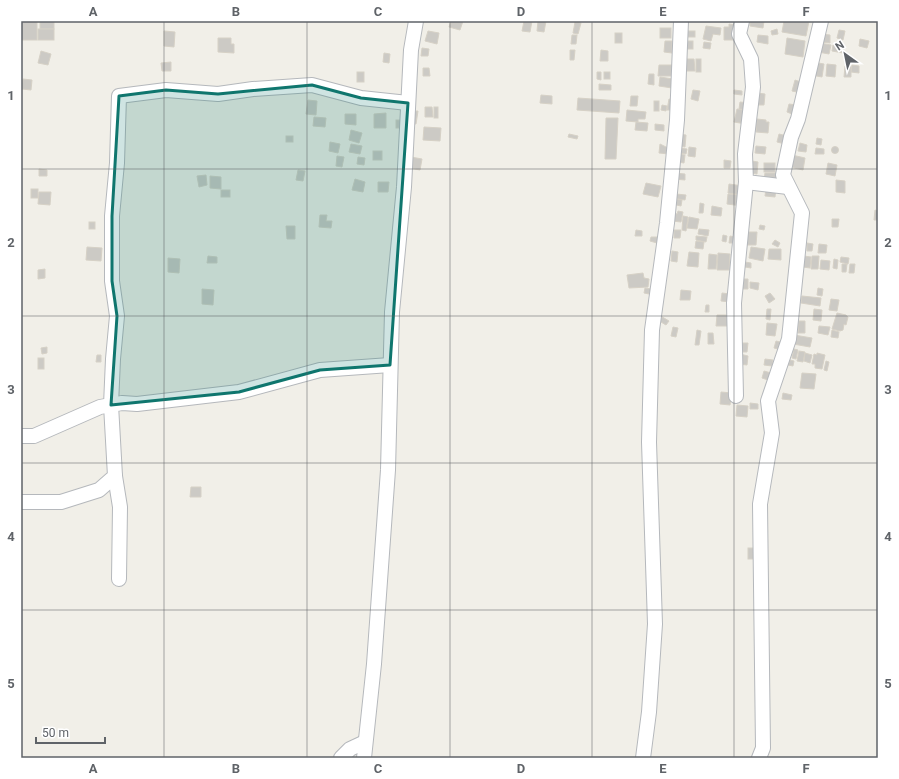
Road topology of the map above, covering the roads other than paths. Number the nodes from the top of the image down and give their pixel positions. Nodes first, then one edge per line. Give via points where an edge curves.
1 (416, 21) edge
2 (681, 21) edge
3 (742, 21) edge
4 (821, 21) edge
5 (408, 103) junction
6 (746, 182) junction
7 (788, 187) junction
8 (390, 365) junction
9 (736, 396) dead end
10 (111, 405) junction
11 (21, 436) edge
12 (115, 476) junction
13 (21, 502) edge
14 (119, 579) dead end
15 (366, 742) junction
16 (341, 758) edge
17 (364, 758) edge
18 (644, 758) edge
19 (759, 758) edge

1 - 5 street via 411,50
2 - 18 street via 677,120 667,223 652,330 649,442 654,624
3 - 6 street via 739,34 751,59 753,87 745,154
4 - 7 street via 798,119 789,144 783,175
5 - 8 street
5 - 10 street via 361,98 312,85 218,94 166,90 119,96 112,216 112,281 117,316
6 - 7 street
6 - 9 street via 734,303
7 - 19 street via 802,214 789,339 768,401 772,432 760,504 763,748
8 - 10 street via 320,370 239,392
8 - 15 street via 387,478
10 - 11 street via 100,407 34,436
10 - 12 street
12 - 13 street via 99,490 61,502
12 - 14 street via 120,507
15 - 16 street via 350,749
15 - 17 street

